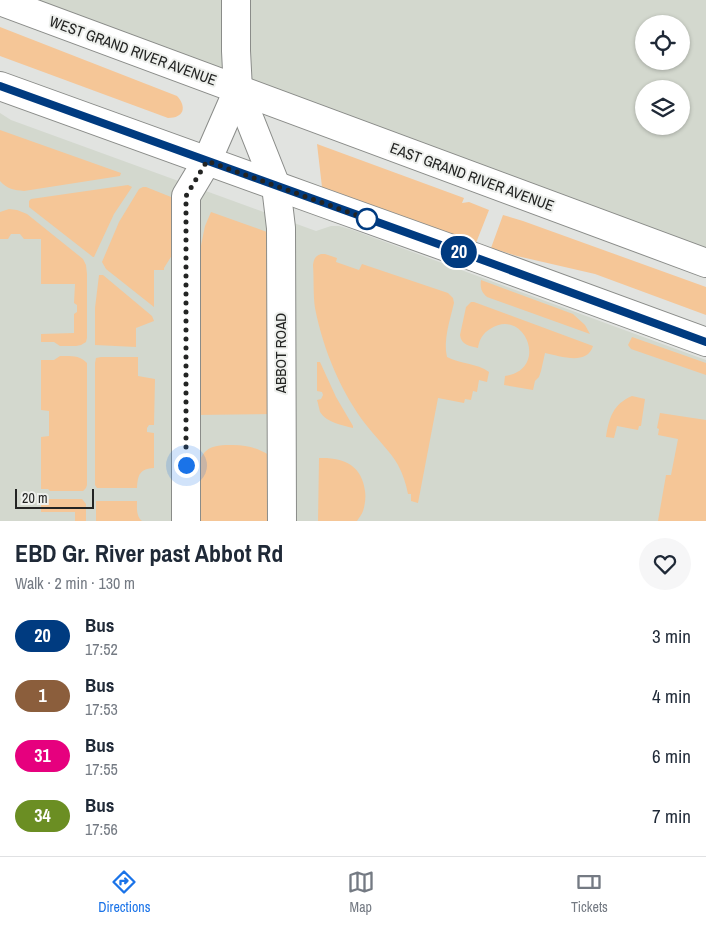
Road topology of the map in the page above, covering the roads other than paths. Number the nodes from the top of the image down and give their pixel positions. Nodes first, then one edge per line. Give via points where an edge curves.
1 (236, 0) edge
2 (0, 1) edge
3 (0, 86) edge
4 (238, 90) junction
5 (207, 161) junction
6 (276, 186) junction
7 (706, 263) edge
8 (706, 342) edge
9 (186, 521) edge
10 (282, 521) edge

1 - 4 main road
2 - 4 main road, WEST GRAND RIVER AVENUE
3 - 5 main road
4 - 5 main road
4 - 6 main road, ABBOT ROAD
4 - 7 main road, EAST GRAND RIVER AVENUE
5 - 6 main road
5 - 9 main road via 186,196
6 - 8 main road
6 - 10 main road, ABBOT ROAD via 281,228

